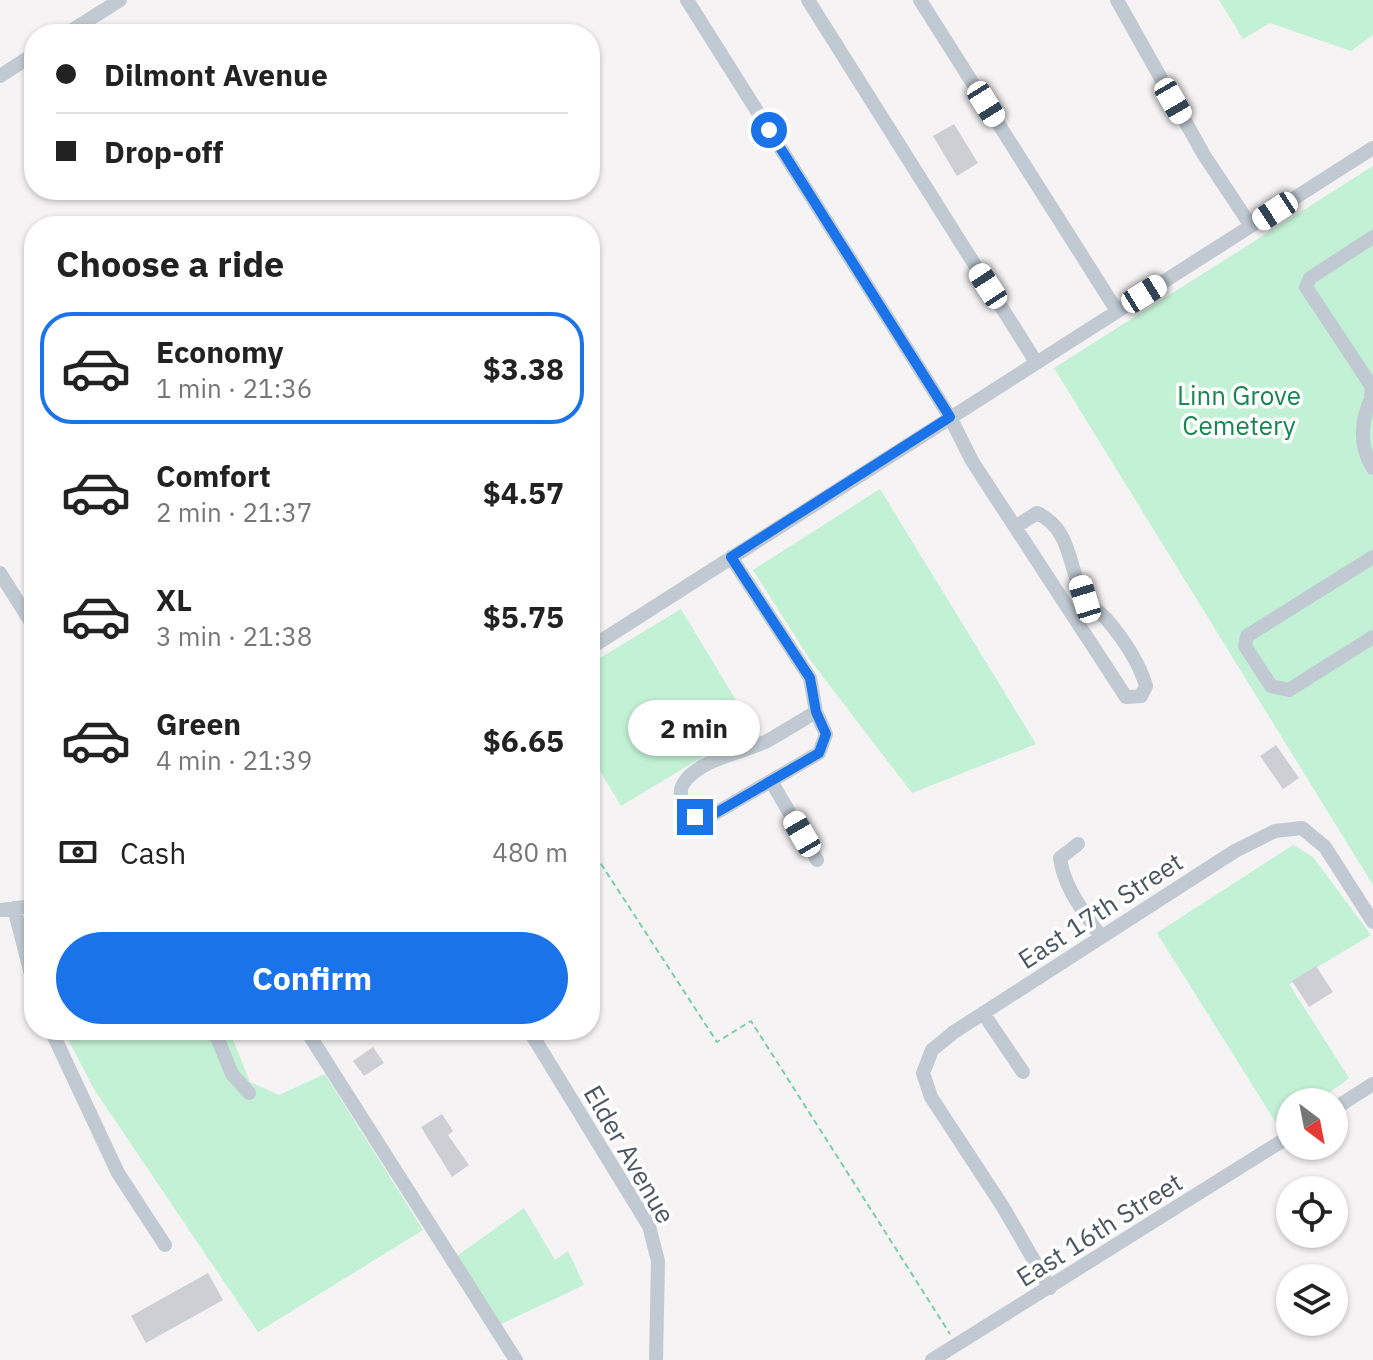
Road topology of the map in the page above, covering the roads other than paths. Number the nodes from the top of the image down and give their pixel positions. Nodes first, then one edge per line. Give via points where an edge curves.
1 (120, 0) edge
2 (687, 0) edge
3 (808, 0) edge
4 (920, 0) edge
5 (1117, 0) edge
6 (82, 24) edge
7 (24, 60) edge
8 (0, 76) edge
9 (1373, 148) edge
10 (1251, 226) junction
11 (1373, 237) edge
12 (1117, 311) junction
13 (1036, 362) junction
14 (1372, 396) edge
15 (950, 417) junction
16 (1373, 468) edge
17 (1015, 527) junction
18 (731, 557) junction
19 (1373, 557) edge
20 (0, 573) edge
21 (24, 611) edge
22 (1373, 637) edge
23 (600, 642) edge
24 (816, 712) junction
25 (771, 781) junction
26 (1078, 844) dead end
27 (817, 860) dead end
28 (7, 909) edge
29 (1373, 922) edge
30 (1101, 937) junction
31 (24, 957) edge
32 (983, 1013) junction
33 (56, 1040) edge
34 (218, 1040) edge
35 (312, 1040) edge
36 (535, 1040) edge
37 (1023, 1072) dead end
38 (1373, 1084) edge
39 (249, 1093) dead end
40 (1348, 1100) edge
41 (1276, 1145) edge
42 (165, 1245) dead end
43 (1050, 1288) junction
44 (516, 1360) edge
45 (656, 1360) edge
46 (932, 1360) edge

1 - 6 street
2 - 15 street
3 - 13 street
4 - 12 street
5 - 10 street via 1204,155
7 - 8 street
9 - 10 street
10 - 12 street
11 - 14 street via 1310,278 1306,287 1372,387
12 - 13 street
13 - 15 street
14 - 16 street via 1362,429 1365,456
15 - 17 street
15 - 18 street
17 - 17 street via 1126,697 1141,696 1146,686 1141,668 1107,619 1085,599 1069,549 1047,517 1037,513
18 - 23 street
18 - 24 street via 810,678
19 - 22 street via 1247,636 1245,646 1271,686 1289,690
20 - 21 street
24 - 25 street via 826,734 819,753
24 - 25 street via 763,743 694,773 683,783 682,799 695,817 704,818
25 - 27 street
26 - 30 street via 1060,858 1062,871
28 - 31 street
29 - 30 street, East 17th Street via 1325,847 1302,828 1275,831 1235,851
30 - 32 street, East 17th Street
32 - 37 street
32 - 43 street, East 17th Street via 932,1050 923,1073 931,1097
33 - 42 street via 118,1173
34 - 39 street via 232,1074
35 - 44 street
36 - 45 street, Elder Avenue via 649,1226 658,1261
38 - 40 street
41 - 43 street, East 16th Street
43 - 46 street, East 16th Street

